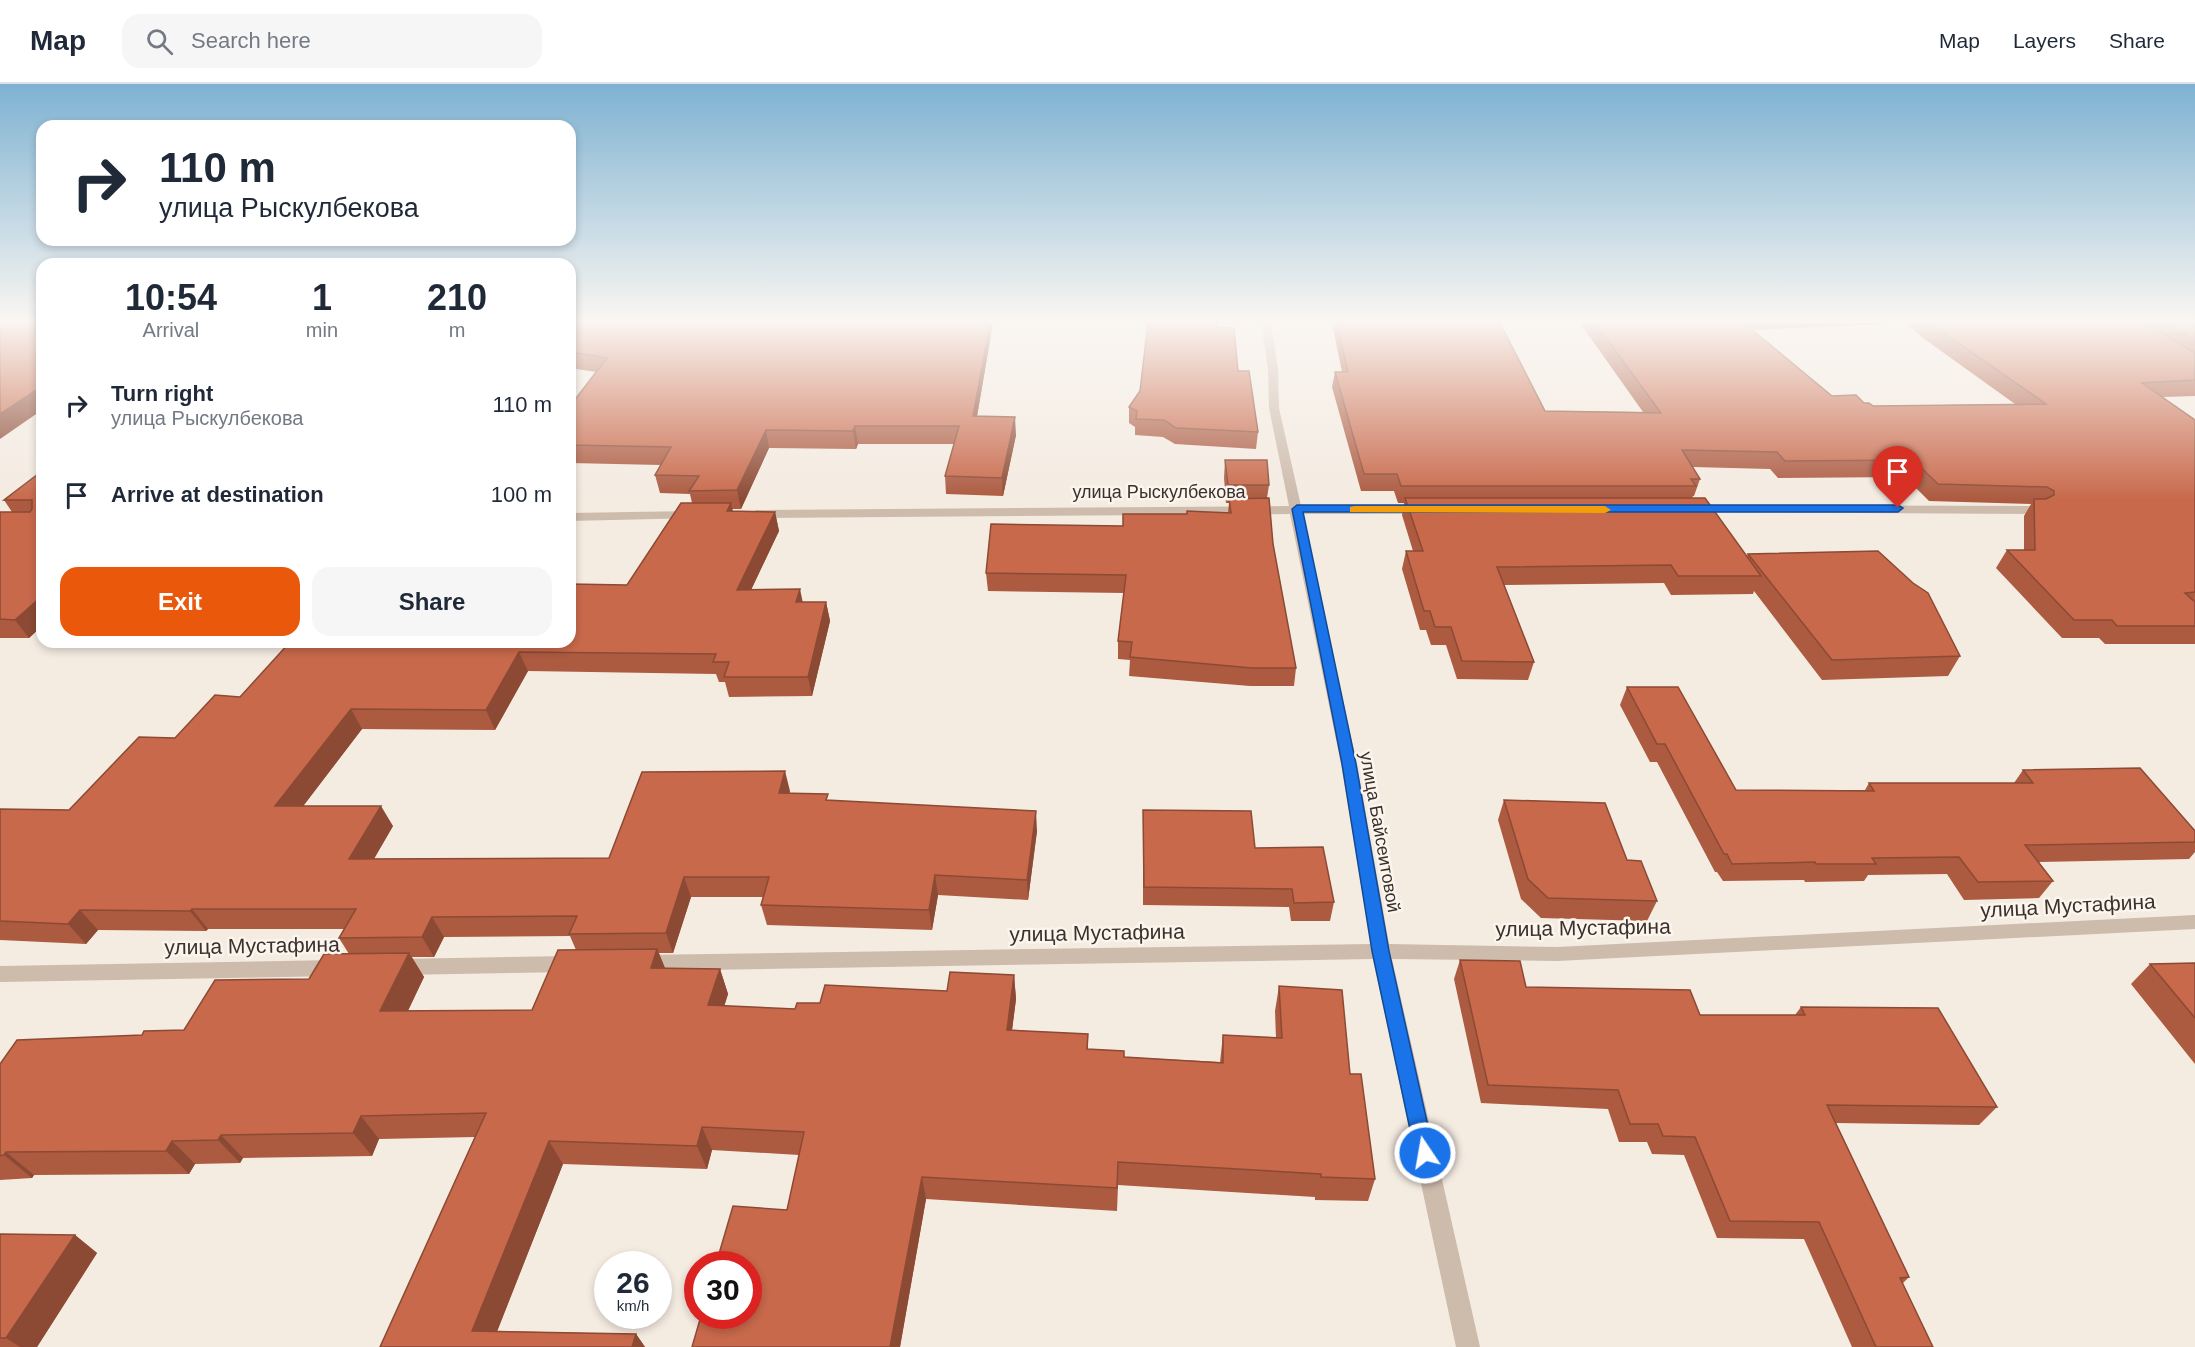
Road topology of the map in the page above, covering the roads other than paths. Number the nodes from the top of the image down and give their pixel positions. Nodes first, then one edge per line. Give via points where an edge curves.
1 (1274, 382) edge
2 (1297, 509) junction
3 (1686, 509) edge
4 (1438, 510) edge
5 (2036, 510) edge
6 (747, 514) edge
7 (711, 515) edge
8 (576, 517) edge
9 (2195, 922) edge
10 (1381, 951) junction
11 (593, 963) edge
12 (629, 963) edge
13 (354, 967) edge
14 (378, 967) edge
15 (0, 974) edge
16 (1468, 1347) edge

1 - 2 street, улица Байсеитовой via 1274,408
2 - 4 street, улица Рыскулбекова
2 - 6 street, улица Рыскулбекова
2 - 10 street, улица Байсеитовой via 1349,764
3 - 5 street
7 - 8 street
9 - 10 street, улица Мустафина via 1557,954
10 - 12 street, улица Мустафина
10 - 16 street, улица Байсеитовой
11 - 14 street
13 - 15 street, улица Мустафина

